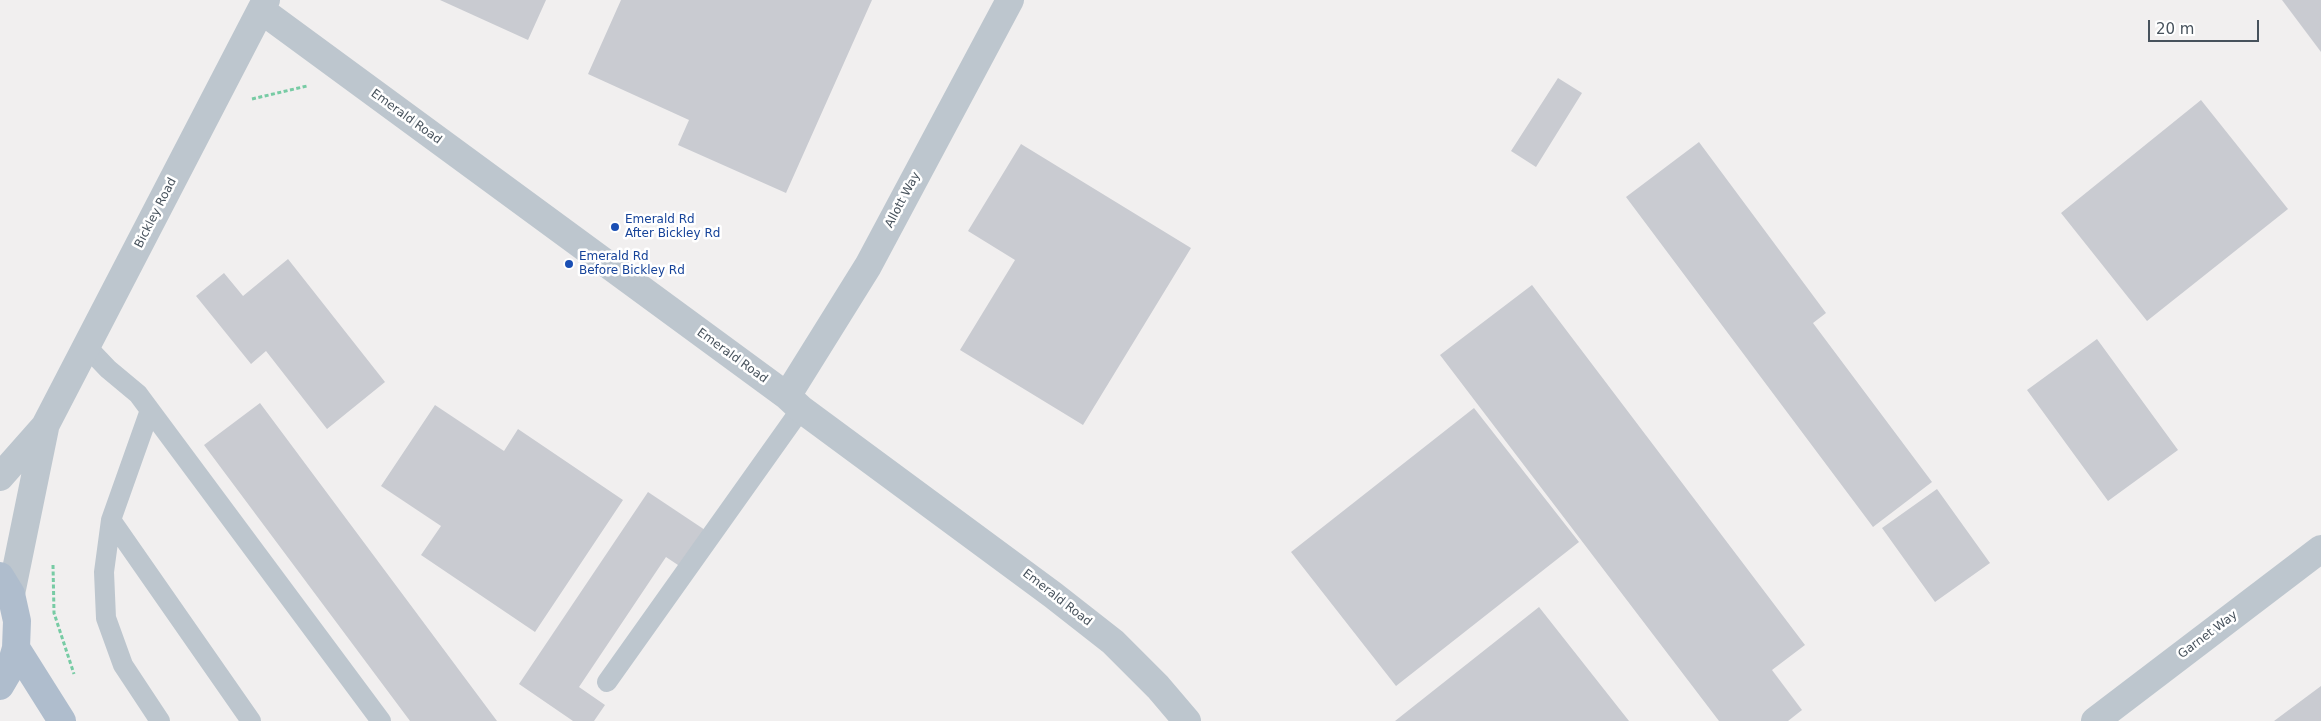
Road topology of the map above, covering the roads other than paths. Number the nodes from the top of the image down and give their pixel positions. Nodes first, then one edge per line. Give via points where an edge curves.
1 (1010, 0) edge
2 (263, 5) edge
3 (87, 347) junction
4 (794, 402) junction
5 (150, 410) junction
6 (45, 426) junction
7 (0, 477) edge
8 (111, 520) junction
9 (2321, 549) edge
10 (5, 585) edge
11 (16, 648) junction
12 (607, 682) dead end
13 (0, 686) edge
14 (62, 721) edge
15 (160, 721) edge
16 (251, 721) edge
17 (381, 721) edge
18 (1187, 721) edge
19 (2095, 721) edge

1 - 4 street, Allott Way
2 - 3 street, Bickley Road
2 - 4 street, Emerald Road
3 - 5 lane via 138,394
3 - 6 street, Bickley Road
4 - 12 lane
4 - 18 street, Emerald Road via 1113,642
5 - 8 lane
5 - 17 lane
6 - 7 street, Bickley Road
6 - 10 street, Bickley Road
8 - 15 lane via 104,572 106,618 123,665
8 - 16 lane
9 - 19 street, Garnet Way
10 - 11 main road via 17,621
11 - 13 main road via 10,669
11 - 14 main road

